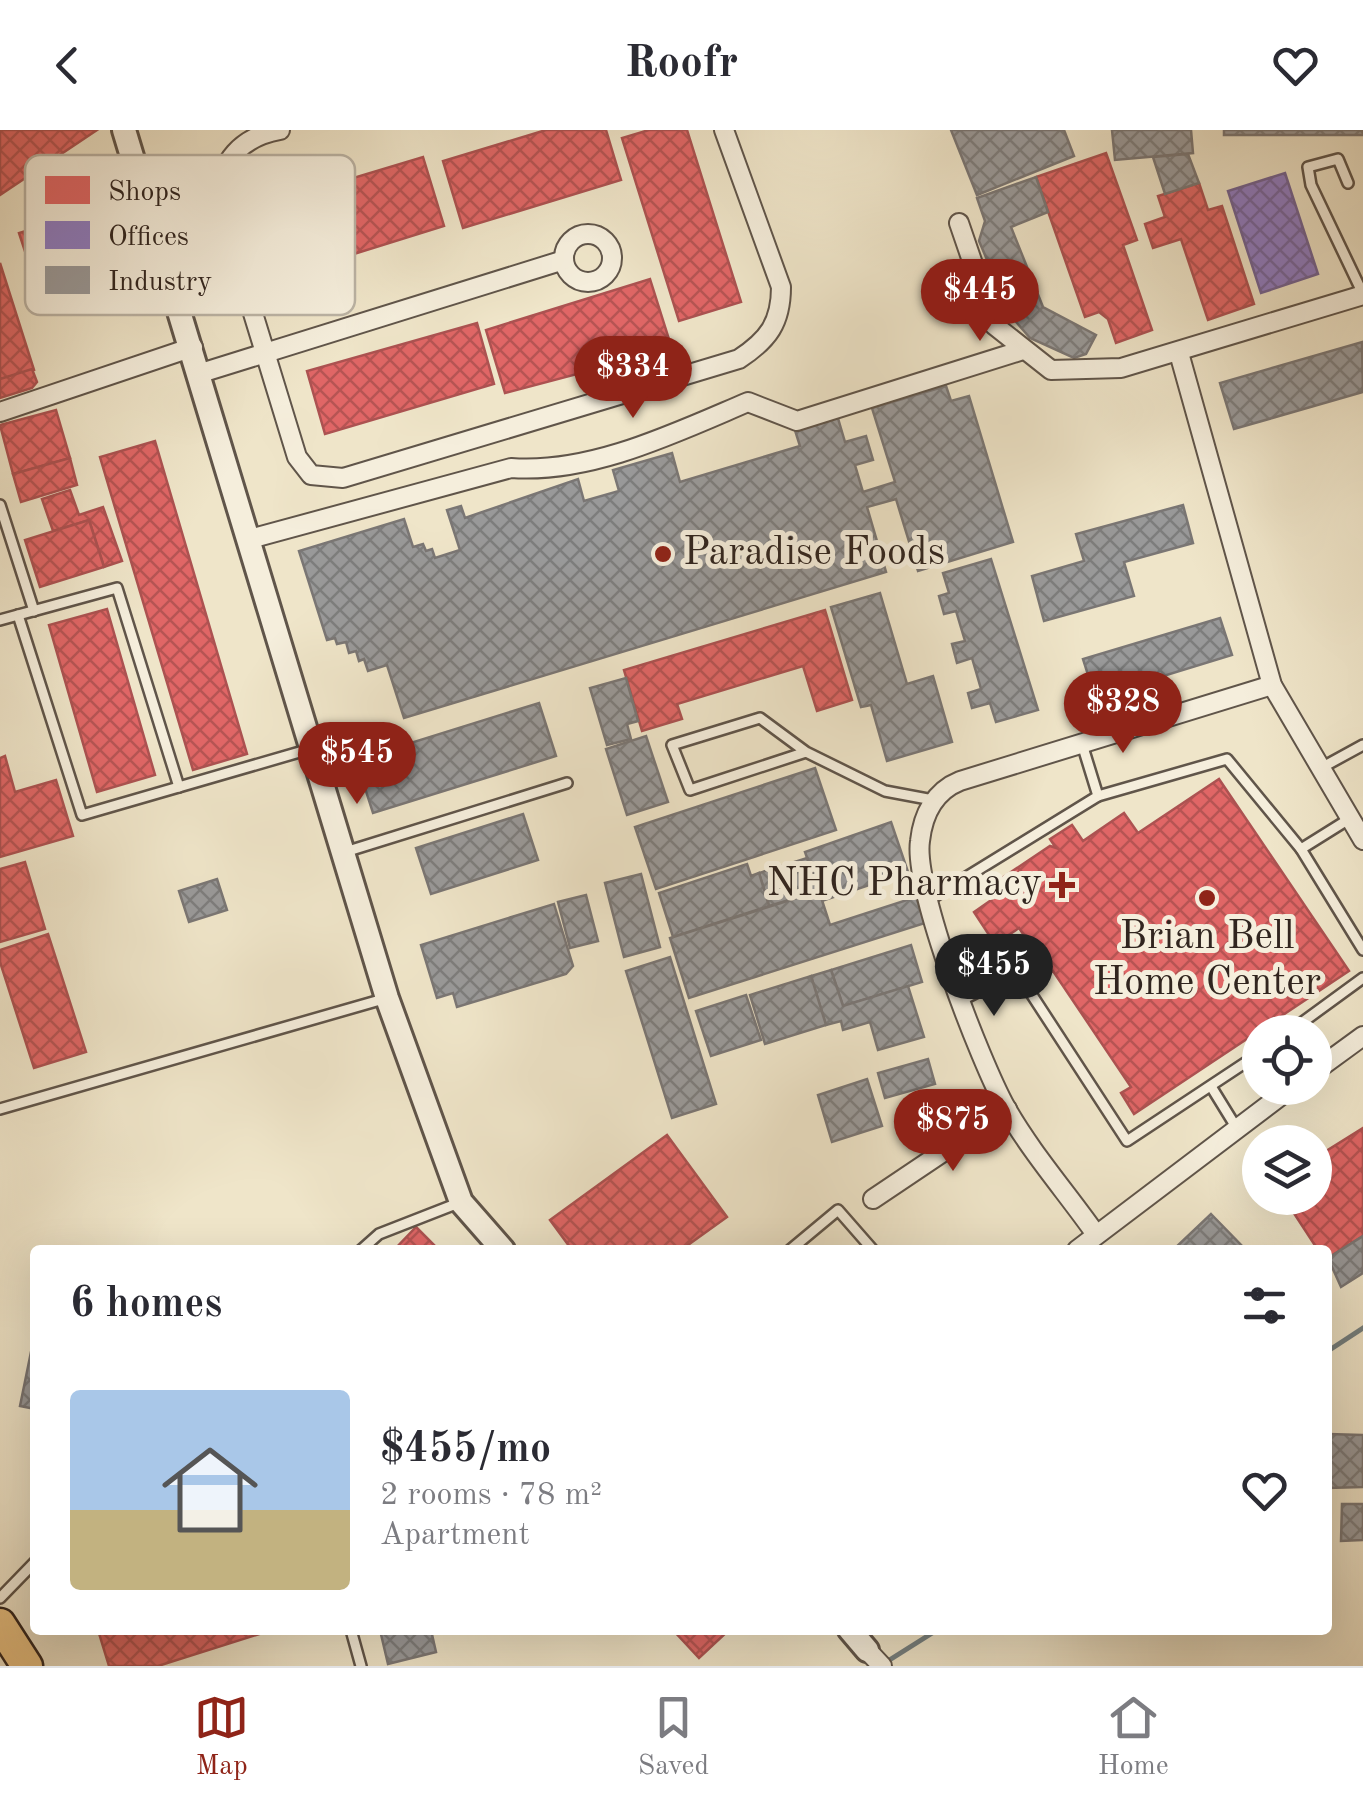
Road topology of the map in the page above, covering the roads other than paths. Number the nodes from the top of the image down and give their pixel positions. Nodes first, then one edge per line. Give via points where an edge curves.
1 (124, 130) edge
2 (280, 130) edge
3 (724, 130) edge
4 (132, 155) edge
5 (233, 155) edge
6 (1348, 184) dead end
7 (959, 222) dead end
8 (564, 260) dead end
9 (1363, 294) edge
10 (183, 315) edge
11 (253, 315) edge
12 (193, 347) junction
13 (1023, 350) junction
14 (1179, 353) junction
15 (266, 356) junction
16 (201, 373) junction
17 (0, 412) edge
18 (0, 505) edge
19 (250, 539) junction
20 (34, 611) junction
21 (18, 615) junction
22 (0, 620) edge
23 (1272, 686) junction
24 (1082, 744) junction
25 (1363, 745) edge
26 (313, 748) junction
27 (806, 752) junction
28 (1319, 770) junction
29 (567, 783) dead end
30 (179, 786) junction
31 (1098, 796) junction
32 (934, 800) junction
33 (1349, 819) junction
34 (1363, 840) edge
35 (1301, 849) junction
36 (342, 853) junction
37 (929, 900) junction
38 (1363, 950) edge
39 (1363, 978) edge
40 (387, 998) junction
41 (960, 1001) junction
42 (1312, 1015) edge
43 (1363, 1036) edge
44 (1332, 1058) edge
45 (1242, 1067) edge
46 (1212, 1088) junction
47 (1267, 1105) edge
48 (0, 1109) edge
49 (1007, 1109) junction
50 (1236, 1127) junction
51 (873, 1199) dead end
52 (460, 1202) junction
53 (1095, 1233) junction
54 (366, 1245) edge
55 (499, 1245) edge
56 (796, 1245) edge
57 (869, 1245) edge
58 (1082, 1245) edge
59 (30, 1567) edge
60 (0, 1598) edge
61 (0, 1624) edge
62 (353, 1635) edge
63 (854, 1635) edge
64 (874, 1658) edge
65 (27, 1666) edge
66 (362, 1666) edge

1 - 4 street
2 - 5 street
3 - 15 street via 780,288 780,310 766,342 739,359 344,478 311,476 297,458
6 - 9 lane via 1338,159 1308,167
7 - 13 street via 994,325
8 - 15 street
9 - 14 street
10 - 12 street
11 - 15 street
12 - 16 street
12 - 17 street
13 - 14 street via 1051,370 1087,372
13 - 19 street via 796,421 748,402 678,432 550,471 511,468
14 - 23 street
15 - 16 street
16 - 19 street
18 - 20 lane
19 - 26 street
20 - 21 lane
20 - 30 lane via 117,588
21 - 22 lane
21 - 30 lane via 82,815
23 - 24 street
23 - 28 street
24 - 31 lane
24 - 32 street via 960,781
25 - 28 lane
26 - 30 lane
26 - 36 street
27 - 27 lane via 760,718 672,745 690,790
27 - 32 lane via 885,790
28 - 33 street
29 - 36 lane
31 - 35 lane via 1227,759
31 - 37 lane
32 - 37 street via 919,843
33 - 34 street
33 - 35 lane
35 - 38 lane
36 - 40 street
37 - 41 street
39 - 42 lane
40 - 48 lane
40 - 52 street
41 - 46 lane via 1017,972 1127,1140
41 - 49 street
43 - 44 street
45 - 46 lane
46 - 50 lane
47 - 50 street
49 - 51 street
49 - 53 street
50 - 53 street
52 - 54 lane via 378,1234
52 - 55 street
53 - 58 street
56 - 57 lane via 838,1210
59 - 60 lane
61 - 65 highway
62 - 66 lane
63 - 64 street

